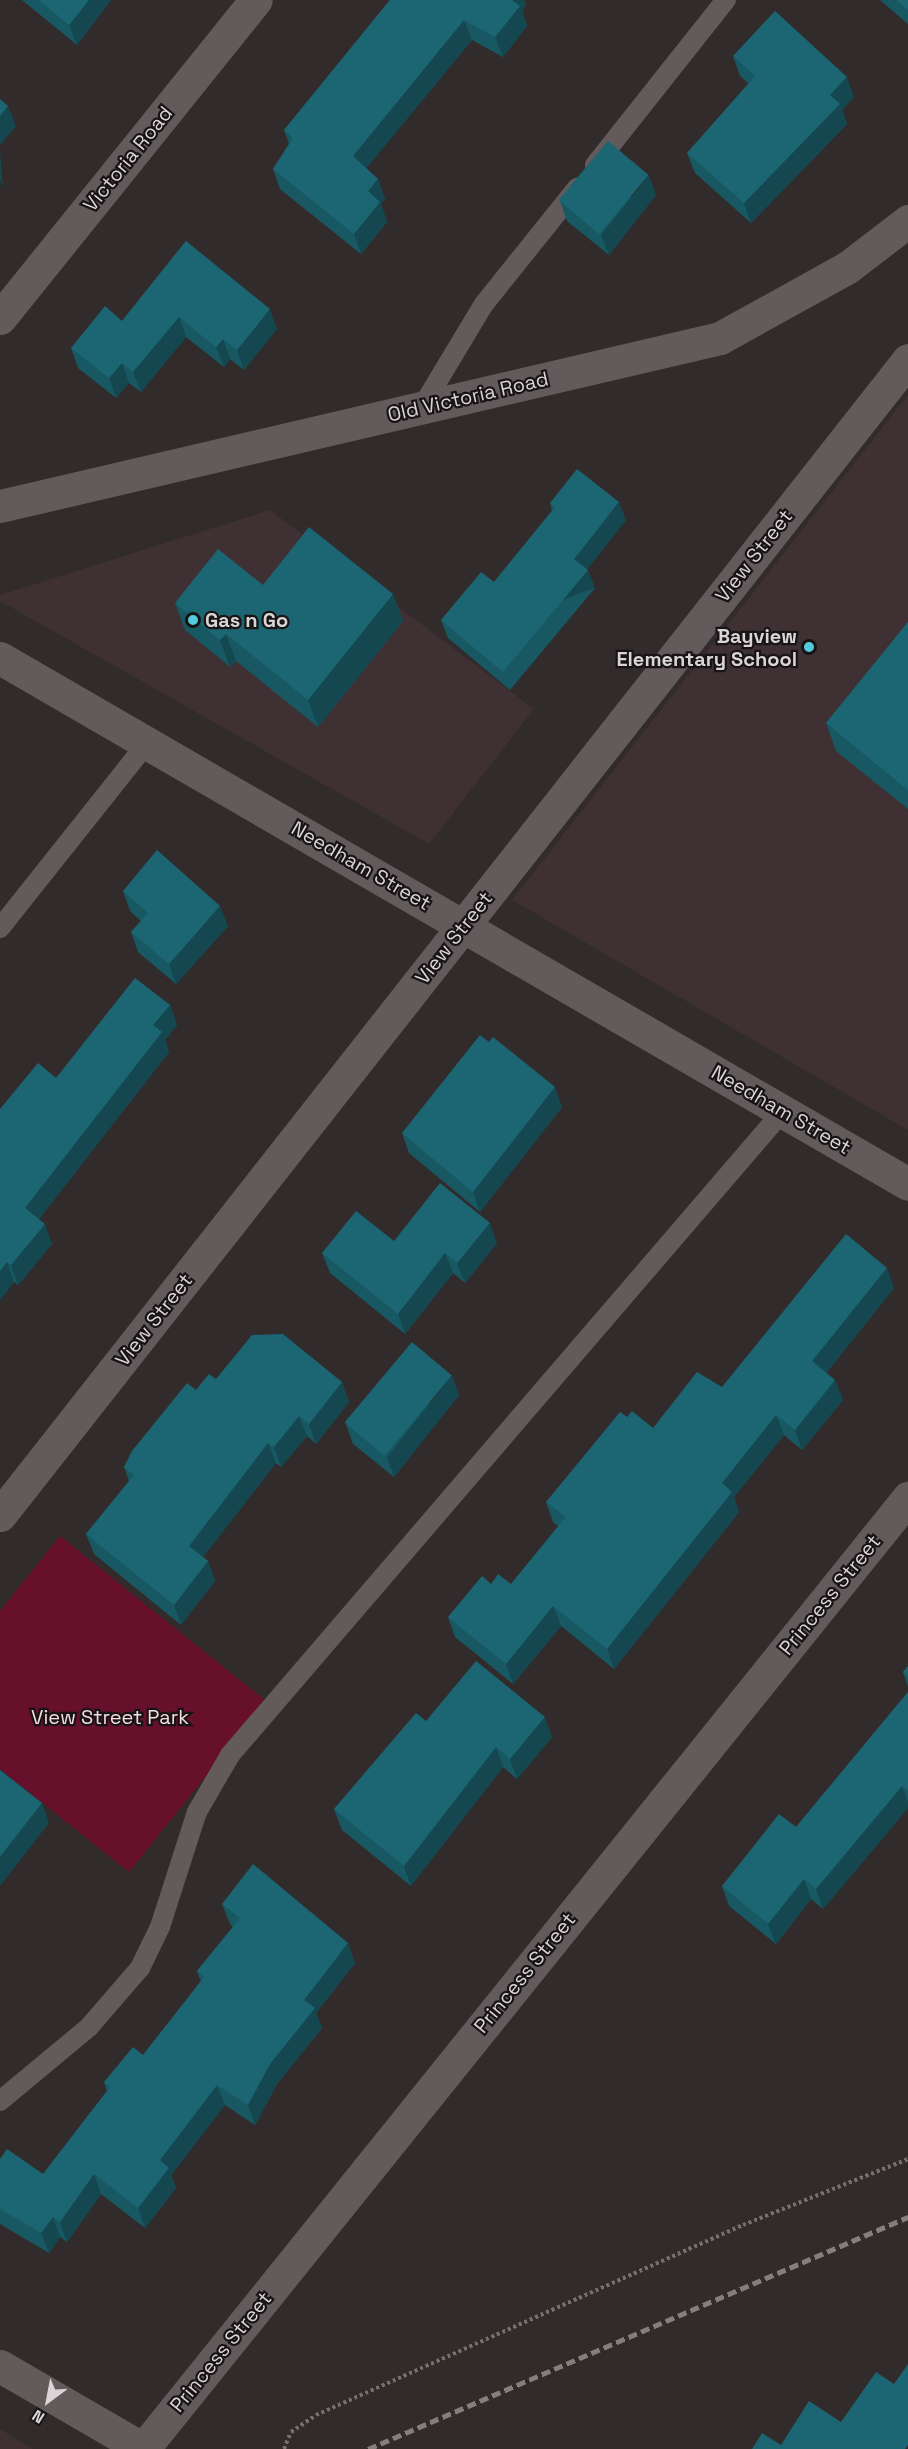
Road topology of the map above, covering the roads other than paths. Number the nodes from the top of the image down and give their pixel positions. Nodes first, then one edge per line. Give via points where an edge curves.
1 (256, 0) edge
2 (726, 0) edge
3 (908, 221) edge
4 (0, 318) edge
5 (908, 360) edge
6 (422, 407) junction
7 (0, 506) edge
8 (0, 658) edge
9 (147, 743) junction
10 (464, 925) junction
11 (0, 928) edge
12 (783, 1111) junction
13 (908, 1184) edge
14 (908, 1498) edge
15 (0, 1515) edge
16 (0, 2101) edge
17 (0, 2366) edge
18 (143, 2449) edge

1 - 4 street, Victoria Road
2 - 6 lane via 484,304
3 - 6 street, Old Victoria Road via 848,267 720,338
5 - 10 street, View Street
6 - 7 street, Old Victoria Road
8 - 9 street, Needham Street
9 - 10 street, Needham Street
9 - 11 lane
10 - 12 street, Needham Street
10 - 15 street, View Street
12 - 13 street, Needham Street
12 - 16 lane via 230,1755 197,1812 160,1927 140,1968 89,2027
14 - 18 street, Princess Street
17 - 18 street

